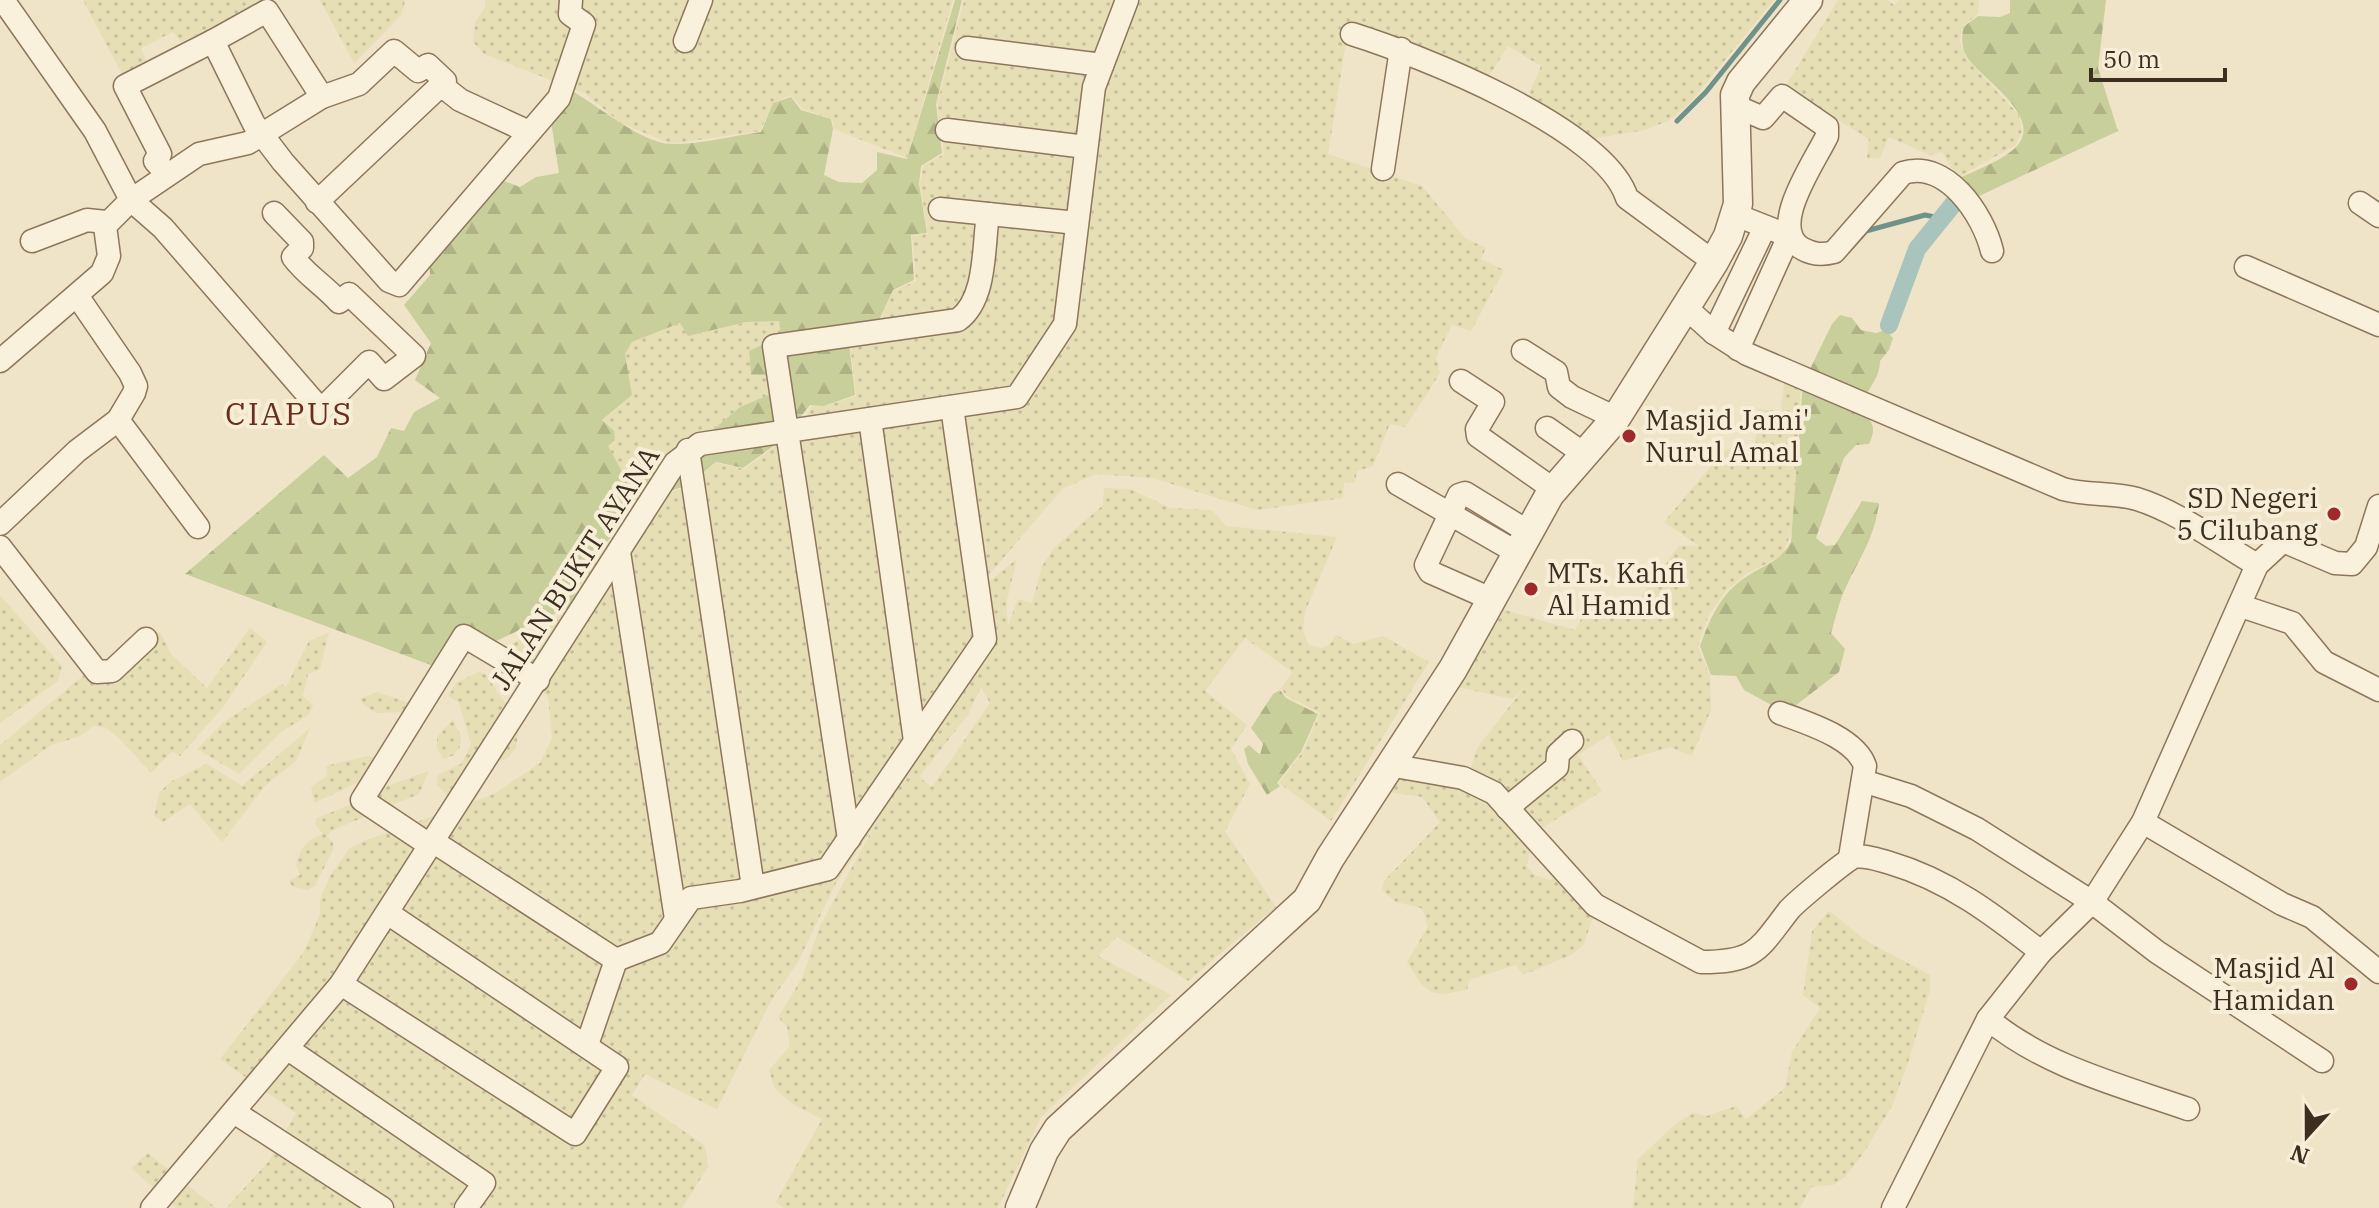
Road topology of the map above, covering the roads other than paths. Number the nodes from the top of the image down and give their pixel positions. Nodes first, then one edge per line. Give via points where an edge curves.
1 (3, 0) edge
2 (571, 0) edge
3 (701, 0) edge
4 (1127, 0) edge
5 (1808, 0) edge
6 (1352, 34) dead end
7 (213, 41) junction
8 (685, 41) dead end
9 (967, 48) dead end
10 (1401, 49) junction
11 (1102, 65) junction
12 (441, 85) junction
13 (322, 97) junction
14 (1733, 105) junction
15 (947, 130) dead end
16 (529, 132) junction
17 (264, 136) junction
18 (1086, 147) junction
19 (1383, 169) dead end
20 (167, 174) junction
21 (131, 200) junction
22 (317, 202) junction
23 (940, 209) dead end
24 (274, 213) dead end
25 (988, 214) junction
26 (1736, 215) junction
27 (106, 222) junction
28 (1077, 223) junction
29 (1765, 227) junction
30 (1789, 236) junction
31 (32, 241) dead end
32 (1992, 251) dead end
33 (1714, 262) junction
34 (2246, 267) dead end
35 (78, 297) junction
36 (1684, 306) junction
37 (2379, 325) edge
38 (1714, 333) junction
39 (1738, 349) junction
40 (1523, 351) dead end
41 (1, 356) edge
42 (1461, 381) dead end
43 (952, 407) junction
44 (1616, 418) junction
45 (870, 419) junction
46 (118, 420) junction
47 (1547, 428) dead end
48 (787, 431) junction
49 (688, 450) junction
50 (1584, 454) junction
51 (1398, 484) dead end
52 (1553, 489) junction
53 (2379, 506) edge
54 (1450, 514) junction
55 (0, 524) edge
56 (198, 527) dead end
57 (1522, 542) junction
58 (0, 547) edge
59 (619, 552) junction
60 (2257, 565) junction
61 (1491, 599) junction
62 (2241, 606) junction
63 (146, 639) dead end
64 (538, 680) junction
65 (2379, 690) edge
66 (1780, 713) dead end
67 (915, 741) junction
68 (1572, 741) dead end
69 (1389, 765) junction
70 (1863, 781) junction
71 (1507, 808) junction
72 (2143, 822) junction
73 (849, 839) junction
74 (432, 844) junction
75 (1850, 857) junction
76 (753, 887) junction
77 (2092, 902) junction
78 (389, 914) junction
79 (676, 919) junction
80 (2041, 952) junction
81 (616, 960) junction
82 (2379, 972) edge
83 (341, 984) junction
84 (1988, 1019) junction
85 (587, 1045) junction
86 (288, 1049) junction
87 (2322, 1061) dead end
88 (2188, 1109) dead end
89 (234, 1112) junction
90 (152, 1208) edge
91 (382, 1208) edge
92 (466, 1208) edge
93 (1020, 1208) edge
94 (1893, 1208) edge

1 - 21 street via 95,131
2 - 16 street via 570,14 584,24 559,98
3 - 8 street
4 - 11 street, JALAN BUKIT AYANA
5 - 14 street via 1741,82
6 - 10 street
7 - 13 street via 267,11
7 - 17 street
7 - 20 street via 125,86 160,154 155,161
9 - 11 street
10 - 19 street
10 - 33 street via 1485,88 1576,140 1620,181 1627,198
11 - 18 street, JALAN BUKIT AYANA
12 - 13 street via 445,81 428,65 418,71 394,51 363,81
12 - 16 street via 460,100
12 - 22 street
13 - 17 street
14 - 26 street
14 - 30 street via 1763,118 1782,96 1827,127 1789,212
15 - 18 street
16 - 22 street via 399,285 389,281
17 - 20 street via 199,154
17 - 22 street
18 - 28 street, JALAN BUKIT AYANA
20 - 21 street
21 - 24 street via 163,228 321,410 369,362 384,379 414,356 349,294 339,302 308,276 293,257 302,242
21 - 27 street
23 - 25 street
25 - 28 street
25 - 48 street via 977,293 970,312 958,320 774,346
26 - 29 street
26 - 33 street
27 - 31 street via 82,222
27 - 35 street via 108,261
28 - 43 street, JALAN BUKIT AYANA via 1065,324 1017,397
29 - 30 street
29 - 38 street
30 - 32 street via 1809,252 1834,252 1903,173 1917,169 1942,175 1955,189 1978,219
30 - 39 street
33 - 36 street
34 - 37 street
35 - 41 street
35 - 46 street via 136,386
36 - 38 street
36 - 44 street
38 - 39 street
39 - 60 street via 2063,489 2129,497 2155,506
40 - 44 street via 1556,372 1559,387 1572,397
42 - 52 street via 1493,402 1478,436
43 - 45 street, JALAN BUKIT AYANA
43 - 67 street via 985,639
44 - 50 street
45 - 48 street, JALAN BUKIT AYANA
45 - 67 street
46 - 55 street
46 - 56 street
47 - 50 street
48 - 49 street, JALAN BUKIT AYANA
48 - 73 street
49 - 59 street, JALAN BUKIT AYANA
49 - 76 street
50 - 52 street
51 - 54 street
52 - 57 street
53 - 60 street via 2366,547 2352,564 2335,563 2283,541
54 - 57 street
54 - 61 street via 1427,569
57 - 61 street
58 - 63 street via 97,672 112,671
59 - 64 street, JALAN BUKIT AYANA
59 - 79 street
60 - 62 street
61 - 69 street via 1453,669
62 - 65 street via 2292,623 2324,662
62 - 72 street
64 - 74 street, JALAN BUKIT AYANA
64 - 74 street via 464,636 362,800
66 - 70 street via 1855,750 1865,766
67 - 73 street
68 - 71 street via 1558,754 1557,767
69 - 71 street via 1479,784
69 - 93 street via 1300,911 1058,1129
70 - 75 street
70 - 77 street via 1911,796 1977,829
71 - 75 street via 1595,905 1710,962 1754,953 1791,907
72 - 77 street
72 - 82 street via 2312,917
73 - 76 street via 828,869
74 - 78 street, JALAN BUKIT AYANA
74 - 81 street
75 - 80 street via 1921,872 1986,909
76 - 79 street via 691,898
77 - 80 street
77 - 87 street via 2157,952
78 - 83 street, JALAN BUKIT AYANA
78 - 85 street
79 - 81 street via 660,943
80 - 84 street
81 - 85 street
83 - 85 street via 575,1134 617,1067
83 - 86 street, JALAN BUKIT AYANA
84 - 88 street via 2016,1042 2042,1054
84 - 94 street
86 - 89 street, JALAN BUKIT AYANA
86 - 92 street via 484,1183
89 - 90 street, JALAN BUKIT AYANA
89 - 91 street

